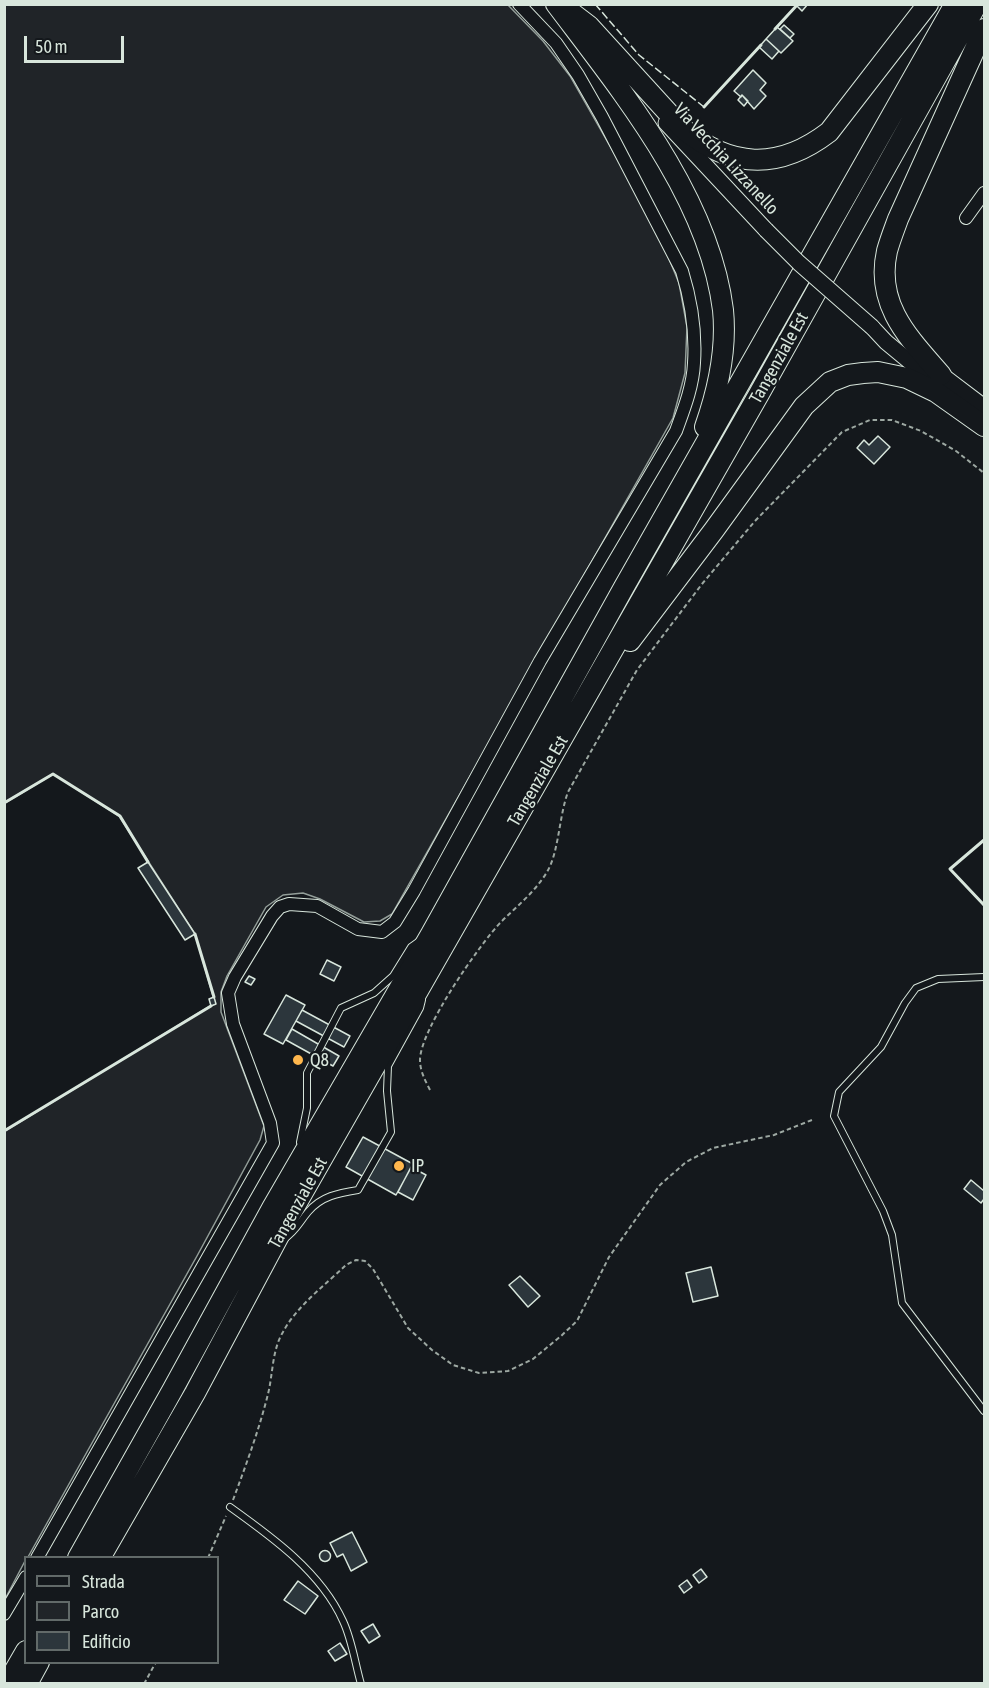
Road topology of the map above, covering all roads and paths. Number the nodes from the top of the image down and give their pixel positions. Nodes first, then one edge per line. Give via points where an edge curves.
1 (519, 4) edge
2 (928, 4) edge
3 (955, 4) edge
4 (977, 4) edge
5 (564, 7) edge
6 (984, 29) edge
7 (984, 193) edge
8 (966, 218) dead end
9 (872, 327) junction
10 (941, 375) junction
11 (984, 407) edge
12 (984, 425) edge
13 (984, 473) edge
14 (624, 587) junction
15 (523, 807) junction
16 (431, 934) junction
17 (428, 974) junction
18 (984, 976) edge
19 (430, 1090) dead end
20 (812, 1120) dead end
21 (296, 1149) dead end
22 (279, 1180) dead end
23 (272, 1208) junction
24 (273, 1247) junction
25 (984, 1411) edge
26 (230, 1507) junction
27 (38, 1556) edge
28 (79, 1556) edge
29 (101, 1556) edge
30 (208, 1556) edge
31 (24, 1580) edge
32 (4, 1614) edge
33 (24, 1654) edge
34 (38, 1664) edge
35 (155, 1664) edge
36 (7, 1683) edge
37 (27, 1683) edge
38 (144, 1683) edge
39 (360, 1683) edge

1 - 27 street via 578,75 682,271 693,325 694,363 689,393 676,431 540,661 395,922 382,932 372,932 358,929 317,906 280,907 235,977 228,993 233,1024 270,1123 273,1143
2 - 5 highway via 829,132 796,152 763,159 717,152 682,129 589,26
3 - 14 highway, Tangenziale Est
4 - 15 highway, Tangenziale Est
5 - 9 street, Via Vecchia Lizzanello, bridge via 766,230
5 - 14 highway via 630,104 691,206 709,250 723,312 720,372 710,412 633,554
6 - 10 highway via 898,219 884,273 896,319
7 - 8 street
9 - 10 street, Via Vecchia Lizzanello
9 - 12 street, Via Vecchia Lizzanello
10 - 11 street, Via Vecchia Lizzanello
12 - 15 highway via 936,392 892,374 848,375 816,393 633,638 541,788
13 - 19 path via 921,431 892,420 870,420 842,432 755,521 638,670 568,792 561,809 555,849 540,884 500,923 443,1003 419,1059
14 - 16 highway, Tangenziale Est
15 - 17 highway, Tangenziale Est
16 - 21 lane via 411,947 393,976 374,993 341,1008 307,1073 307,1108 302,1139
16 - 23 highway, Tangenziale Est
17 - 24 highway, Tangenziale Est
17 - 24 lane via 420,1008 388,1066 391,1132 358,1190 330,1195 309,1210 295,1232
18 - 25 lane via 938,979 916,988 881,1047 839,1092 834,1116 892,1235 902,1303
20 - 26 path via 774,1135 713,1148 686,1162 660,1185 609,1257 577,1321 533,1359 507,1371 479,1372 453,1365 408,1328 365,1261 346,1264 282,1333 250,1456
22 - 23 lane
23 - 28 highway, Tangenziale Est
24 - 29 highway, Tangenziale Est via 195,1393
26 - 30 path
26 - 39 lane via 270,1536 326,1592 344,1622
31 - 32 street
33 - 36 highway
34 - 37 highway
35 - 38 path

